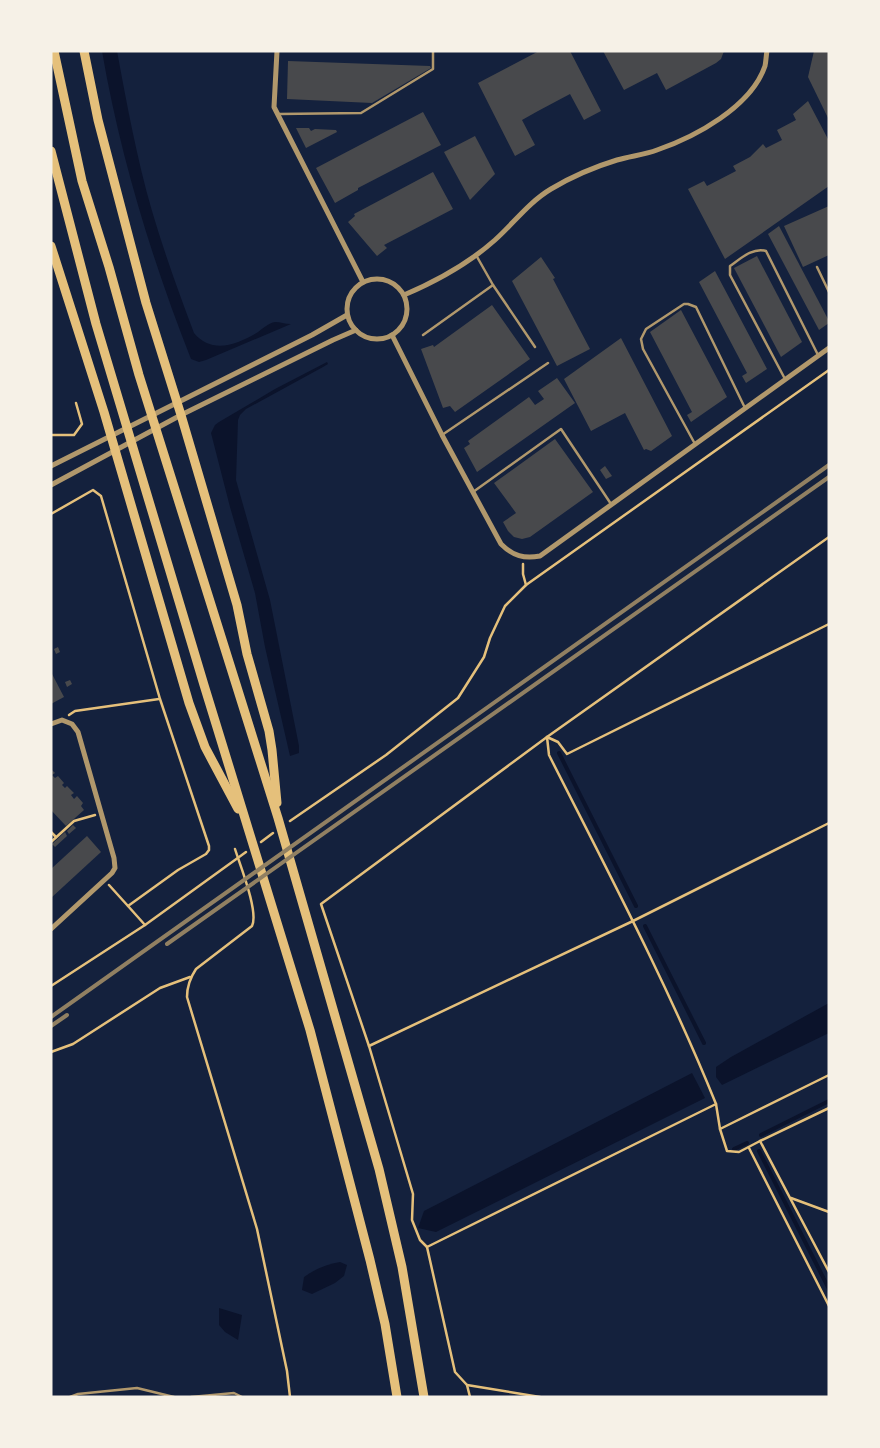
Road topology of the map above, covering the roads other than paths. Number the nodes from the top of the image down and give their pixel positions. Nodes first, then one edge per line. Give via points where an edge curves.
1 (54, 51) edge
2 (84, 51) edge
3 (277, 51) edge
4 (432, 51) edge
5 (767, 51) edge
6 (276, 114) junction
7 (51, 151) edge
8 (51, 246) edge
9 (476, 255) junction
10 (817, 267) dead end
11 (363, 282) junction
12 (493, 284) junction
13 (829, 292) edge
14 (404, 295) junction
15 (347, 315) junction
16 (356, 330) junction
17 (392, 335) junction
18 (423, 335) dead end
19 (535, 346) dead end
20 (829, 348) edge
21 (818, 355) junction
22 (548, 363) dead end
23 (785, 379) junction
24 (177, 403) junction
25 (745, 408) junction
26 (181, 415) junction
27 (442, 435) junction
28 (113, 436) junction
29 (695, 444) junction
30 (117, 449) junction
31 (51, 466) edge
32 (51, 485) edge
33 (474, 492) junction
34 (611, 504) junction
35 (51, 724) edge
36 (278, 818) junction
37 (247, 827) junction
38 (53, 925) edge
39 (70, 1397) edge
40 (174, 1397) edge
41 (191, 1397) edge
42 (242, 1397) edge
43 (396, 1397) edge
44 (424, 1397) edge

1 - 36 highway via 82,181 139,375
2 - 24 highway via 106,156
3 - 6 street
4 - 6 lane via 433,69 361,114
5 - 9 street via 765,66 734,110 684,140 656,151 616,160 576,175 549,190
6 - 11 street
7 - 37 highway via 96,324
8 - 28 highway
9 - 12 lane
9 - 14 street via 457,269
10 - 13 lane
11 - 14 street via 374,278 386,280 396,285
11 - 15 street via 349,296
12 - 18 lane
12 - 19 lane
14 - 17 street via 406,317 401,328
15 - 16 street
15 - 24 street
16 - 17 street via 369,338
16 - 26 street
17 - 27 street
20 - 21 street
21 - 23 street
21 - 23 lane via 766,251 753,251 730,266 730,275
22 - 27 lane
23 - 25 street
24 - 26 highway
24 - 28 street
25 - 29 street
25 - 29 lane via 696,307 684,304 646,329 641,339 643,349
26 - 30 street
26 - 36 highway via 237,605 269,731
27 - 33 street
28 - 30 highway
28 - 31 street
29 - 34 street
30 - 32 street
30 - 37 highway via 189,703 205,748
33 - 34 street via 501,544 509,552 529,558 540,556
33 - 34 lane via 560,429
35 - 38 street via 62,720 72,724 78,732 115,868
36 - 44 highway via 379,1169 402,1267
37 - 43 highway via 310,1030 358,1209 385,1324
39 - 40 lane via 137,1388
41 - 42 lane via 234,1394

